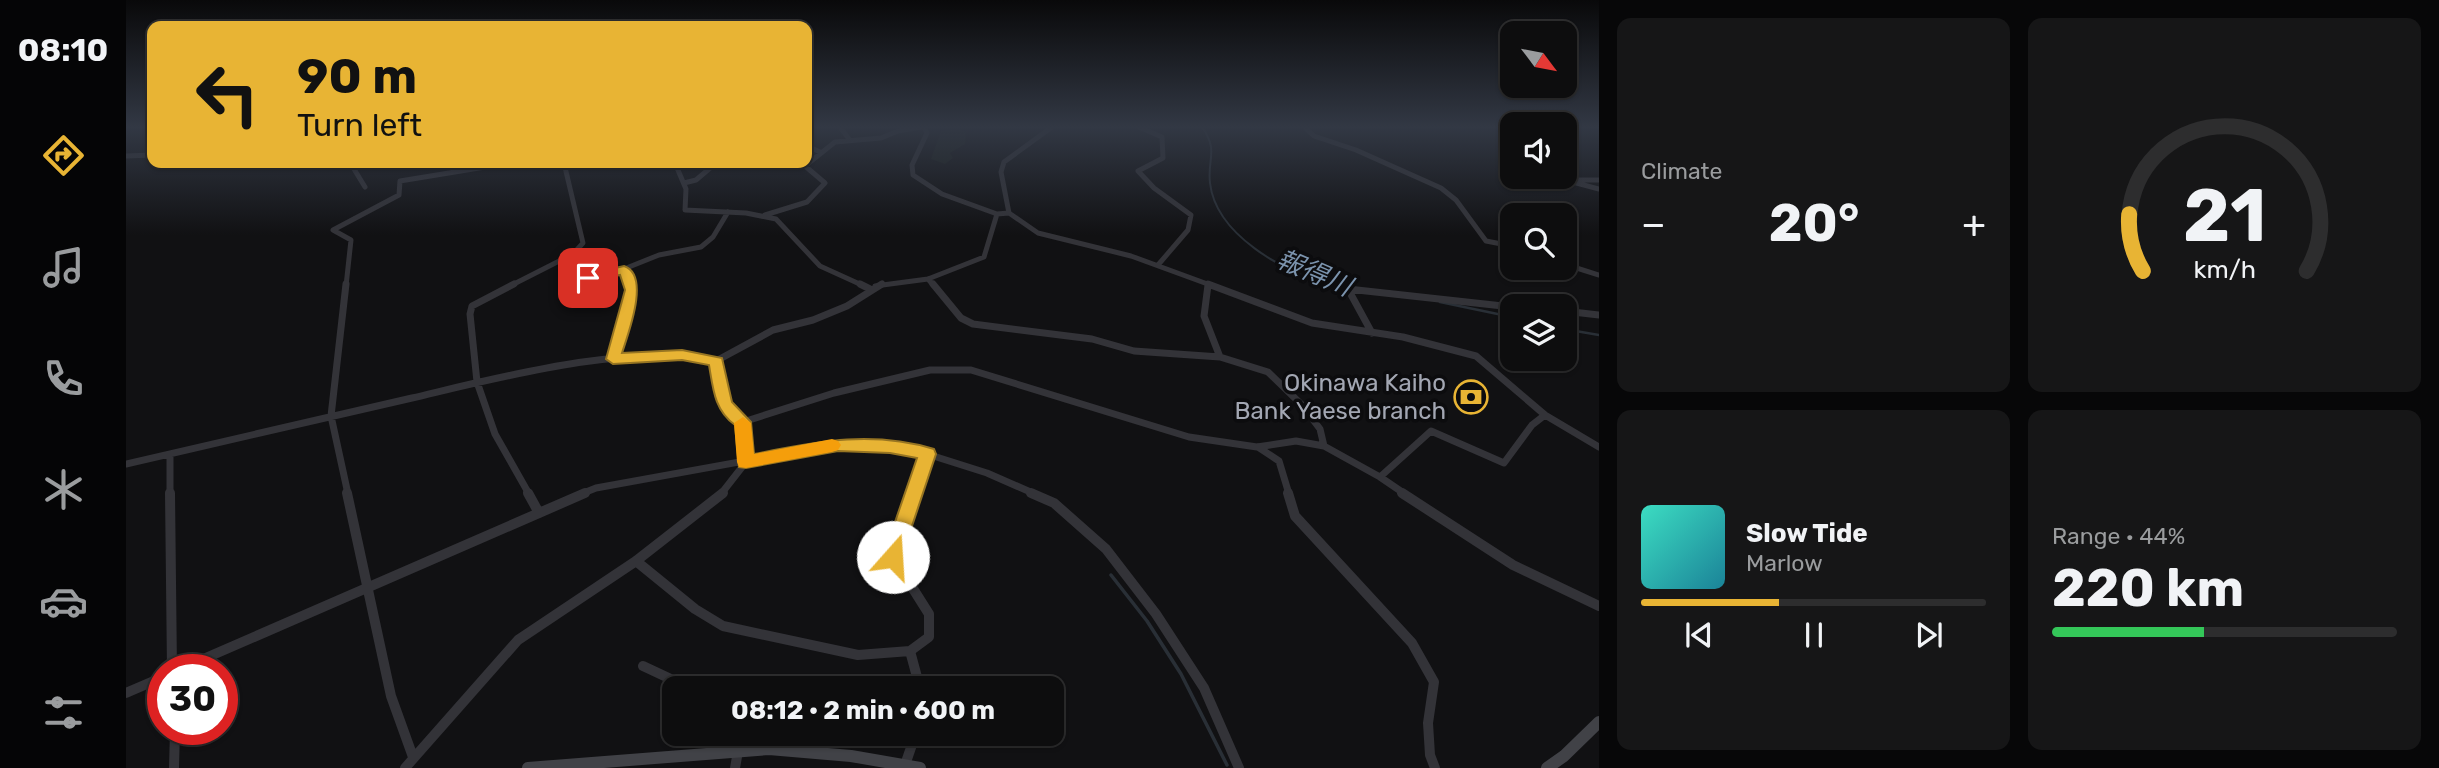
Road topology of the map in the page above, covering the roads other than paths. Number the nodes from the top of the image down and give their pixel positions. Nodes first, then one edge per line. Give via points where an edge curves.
1 (913, 163) edge
2 (1004, 163) edge
3 (1154, 163) edge
4 (1383, 163) edge
5 (354, 168) edge
6 (477, 168) edge
7 (565, 168) edge
8 (677, 168) edge
9 (710, 168) edge
10 (807, 168) edge
11 (1599, 180) edge
12 (684, 183) junction
13 (365, 187) dead end
14 (1599, 189) edge
15 (728, 212) junction
16 (1009, 212) junction
17 (997, 214) junction
18 (765, 215) junction
19 (1500, 244) edge
20 (568, 256) junction
21 (1158, 265) junction
22 (1577, 268) edge
23 (624, 270) junction
24 (1599, 275) edge
25 (928, 279) junction
26 (1208, 285) junction
27 (870, 289) junction
28 (1500, 306) edge
29 (1577, 313) edge
30 (1599, 315) edge
31 (1371, 333) junction
32 (1220, 357) junction
33 (613, 359) junction
34 (716, 361) junction
35 (477, 382) junction
36 (1545, 415) junction
37 (331, 416) junction
38 (743, 422) junction
39 (1324, 446) junction
40 (1257, 447) junction
41 (1599, 447) edge
42 (170, 454) junction
43 (928, 454) junction
44 (746, 462) junction
45 (126, 464) edge
46 (1380, 477) junction
47 (539, 513) junction
48 (636, 561) junction
49 (369, 587) junction
50 (1599, 606) edge
51 (910, 651) junction
52 (172, 654) edge
53 (215, 654) edge
54 (643, 666) dead end
55 (664, 676) edge
56 (917, 676) edge
57 (147, 684) edge
58 (126, 693) edge
59 (1599, 722) edge
60 (175, 745) edge
61 (797, 746) edge
62 (915, 746) edge
63 (738, 750) junction
64 (796, 750) junction
65 (413, 757) junction
66 (913, 767) edge
67 (174, 768) edge
68 (405, 768) edge
69 (528, 768) edge
70 (735, 768) edge
71 (1239, 768) edge
72 (1435, 768) edge
73 (1547, 768) edge

1 - 17 street via 913,175 932,188
2 - 16 street via 1001,172
3 - 21 street via 1138,171 1191,215 1188,230
4 - 19 street via 1441,188 1456,200 1486,242
5 - 13 street
6 - 37 street via 400,181 399,195 333,230 351,240
7 - 20 street via 583,243
8 - 12 street
9 - 12 street
10 - 18 street via 825,183 813,198
11 - 14 street via 1569,181
12 - 15 street via 685,210
15 - 18 street
15 - 23 street via 706,244 658,255
16 - 17 street
16 - 21 street via 1038,233
17 - 25 street via 984,257
18 - 27 street via 776,219 820,266
20 - 23 street via 576,274 588,278
20 - 35 street via 472,306
21 - 26 street
22 - 24 street
23 - 33 street via 632,296
25 - 27 street
25 - 32 street via 961,318 973,324 1092,339 1134,351
26 - 31 street via 1312,323
26 - 32 street via 1204,316
27 - 34 street via 847,306 773,330
28 - 31 street via 1348,289
29 - 30 street
31 - 36 street via 1476,356
32 - 39 street via 1268,372 1282,383 1320,429
33 - 34 street via 682,355
33 - 35 street
34 - 38 street via 724,402
35 - 37 street
35 - 47 street via 495,434
36 - 41 street
36 - 46 street via 1504,463 1431,431
37 - 42 street
37 - 49 street
38 - 40 street via 834,393 930,370 971,370 1189,437
38 - 44 street
39 - 40 street via 1296,441
39 - 46 street
40 - 72 street via 1279,461 1295,516 1412,643 1434,682 1427,723
42 - 45 street
42 - 52 street
43 - 44 street via 890,446 838,444
43 - 51 street via 893,557 929,614 929,637
43 - 71 street via 987,473 1054,503 1105,549 1156,614 1204,688
44 - 47 street via 596,488
44 - 48 street via 721,495
46 - 50 street via 1450,526 1561,592
47 - 49 street
48 - 51 street via 723,626 858,655
48 - 65 street via 517,640
49 - 53 street
49 - 65 street via 391,696
51 - 56 street
54 - 55 street
57 - 58 street
59 - 73 main road
60 - 67 street
61 - 64 street
62 - 66 street
63 - 64 main road
63 - 69 main road
63 - 70 street
64 - 66 main road
65 - 68 street

